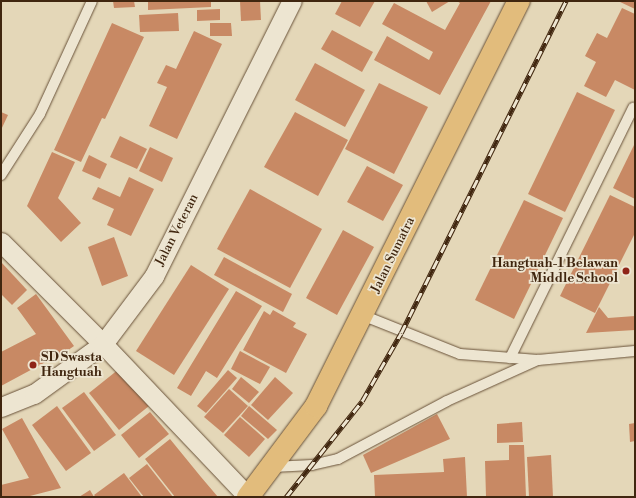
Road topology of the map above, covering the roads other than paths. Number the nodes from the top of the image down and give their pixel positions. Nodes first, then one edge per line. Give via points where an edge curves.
1 (92, 1) edge
2 (292, 1) edge
3 (519, 1) edge
4 (633, 108) dead end
5 (1, 175) edge
6 (1, 242) edge
7 (362, 316) junction
8 (103, 344) junction
9 (635, 351) edge
10 (510, 358) junction
11 (538, 360) junction
12 (1, 407) edge
13 (271, 467) junction
14 (248, 497) edge

1 - 5 lane via 40,114
2 - 8 street, Jalan Veteran via 154,276
3 - 7 highway, Jalan Sumatra
4 - 10 lane
6 - 8 street
7 - 10 lane via 460,354
7 - 13 highway, Jalan Sumatra via 316,406
8 - 12 street, Jalan Veteran via 34,394
8 - 14 street
9 - 11 lane
10 - 11 lane
11 - 13 lane via 447,401 338,460 312,465
13 - 14 highway, Jalan Sumatra

